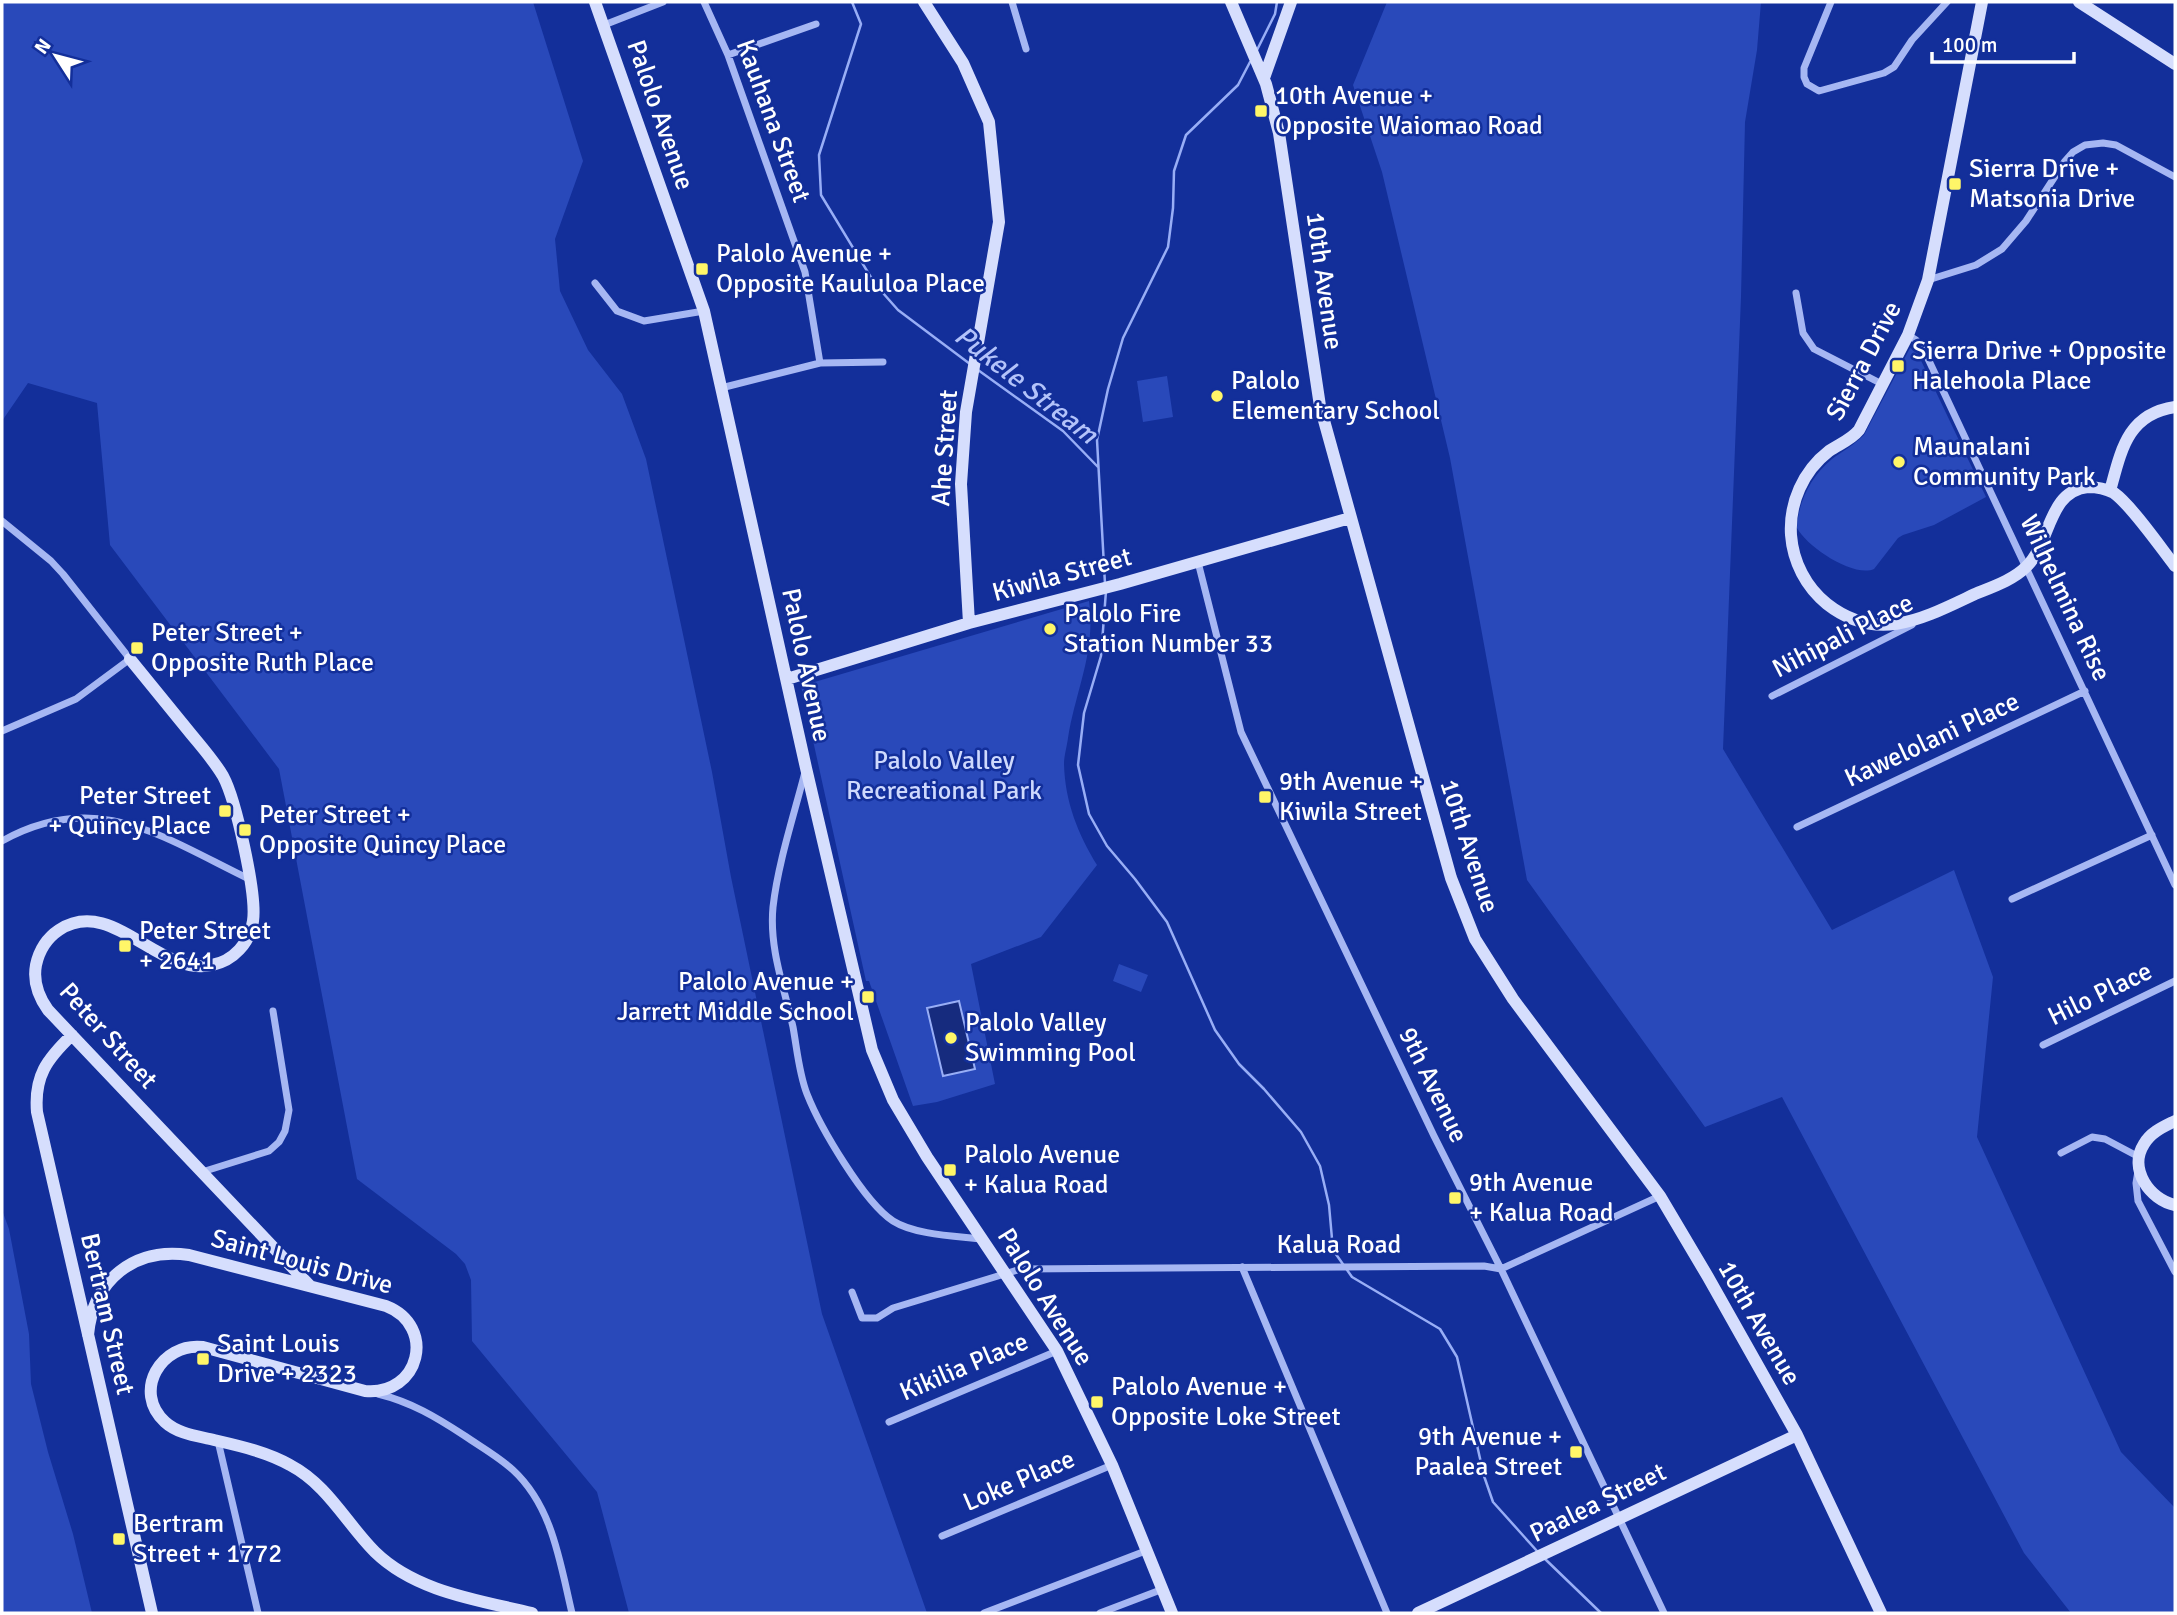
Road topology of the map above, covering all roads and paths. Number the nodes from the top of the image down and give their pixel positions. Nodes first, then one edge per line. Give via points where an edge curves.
1 (595, 2) edge
2 (663, 2) edge
3 (704, 2) edge
4 (924, 2) edge
5 (1012, 2) edge
6 (1231, 2) edge
7 (1291, 2) edge
8 (1831, 2) edge
9 (1947, 2) edge
10 (1982, 2) edge
11 (2079, 2) edge
12 (816, 24) dead end
13 (604, 25) junction
14 (1276, 44) junction
15 (1250, 46) junction
16 (1026, 49) dead end
17 (728, 55) junction
18 (2175, 65) edge
19 (1264, 78) junction
20 (2175, 177) edge
21 (1928, 280) junction
22 (595, 284) dead end
23 (1796, 293) dead end
24 (704, 311) junction
25 (1908, 335) junction
26 (883, 362) dead end
27 (820, 363) junction
28 (1882, 384) junction
29 (721, 388) junction
30 (2175, 407) edge
31 (2110, 491) junction
32 (1350, 518) junction
33 (2, 521) edge
34 (1198, 562) junction
35 (2175, 566) edge
36 (2025, 568) junction
37 (1934, 614) junction
38 (969, 623) junction
39 (130, 659) junction
40 (787, 679) junction
41 (2085, 691) junction
42 (1772, 696) dead end
43 (2, 731) edge
44 (806, 768) junction
45 (1797, 827) dead end
46 (2152, 835) junction
47 (2, 841) edge
48 (249, 879) junction
49 (2175, 886) edge
50 (2012, 899) dead end
51 (2175, 981) edge
52 (273, 1011) dead end
53 (72, 1035) junction
54 (2043, 1045) dead end
55 (2175, 1121) edge
56 (2061, 1153) dead end
57 (2139, 1160) junction
58 (202, 1172) junction
59 (1660, 1196) junction
60 (2175, 1205) edge
61 (982, 1239) junction
62 (1242, 1267) junction
63 (1501, 1269) junction
64 (2175, 1272) edge
65 (1004, 1273) junction
66 (310, 1286) junction
67 (852, 1292) dead end
68 (88, 1335) junction
69 (1056, 1351) junction
70 (359, 1389) junction
71 (889, 1422) dead end
72 (1797, 1434) junction
73 (218, 1441) junction
74 (1112, 1465) junction
75 (1618, 1518) junction
76 (942, 1536) dead end
77 (1148, 1550) junction
78 (1163, 1589) junction
79 (152, 1613) edge
80 (257, 1613) edge
81 (532, 1613) edge
82 (572, 1613) edge
83 (984, 1613) edge
84 (1100, 1613) edge
85 (1172, 1613) edge
86 (1387, 1613) edge
87 (1418, 1613) edge
88 (1664, 1613) edge
89 (1881, 1613) edge

1 - 13 street, Palolo Avenue
2 - 13 street
3 - 17 street, Kauhana Street
4 - 38 street, Ahe Street via 963,62 989,122 999,222 966,412 961,484
5 - 16 street
6 - 15 street, 10th Avenue
7 - 14 street
8 - 9 street via 1804,71 1807,84 1819,91 1894,67
10 - 21 street, Sierra Drive
11 - 18 street
12 - 17 street
13 - 24 street, Palolo Avenue
14 - 15 street
14 - 19 street
15 - 19 street, 10th Avenue
17 - 27 street, Kauhana Street via 805,272
19 - 32 street, 10th Avenue via 1279,133 1320,407
20 - 21 street via 2116,145 2085,145 2065,161 2002,249 1976,265
21 - 25 street, Sierra Drive
22 - 24 street via 617,311 644,321
23 - 28 street via 1803,333 1810,344
24 - 29 street, Palolo Avenue
25 - 28 street, Sierra Drive
25 - 36 street, Wilhelmina Rise via 1923,348
26 - 27 street
27 - 29 street
28 - 37 street, Sierra Drive via 1856,434 1822,457 1801,484 1791,517 1794,552 1815,593 1854,620 1889,625
29 - 40 street, Palolo Avenue
30 - 31 street via 2156,412 2134,428 2120,453
31 - 35 street
31 - 36 street, Sierra Drive via 2090,487 2064,498
32 - 34 street, Kiwila Street
32 - 59 street, 10th Avenue via 1451,878 1475,939 1513,999
33 - 39 street, Peter Street via 51,561
34 - 38 street, Kiwila Street
34 - 63 street, 9th Avenue via 1241,732
36 - 37 street, Sierra Drive
36 - 41 street, Wilhelmina Rise
37 - 42 street, Nihipali Place
38 - 40 street, Kiwila Street
39 - 43 street via 75,699
39 - 48 street, Peter Street via 222,774 234,803
40 - 44 street, Palolo Avenue
41 - 45 street, Kawelolani Place
41 - 46 street, Wilhelmina Rise
44 - 61 street, Palolo Avenue via 872,1051 901,1115
44 - 61 street via 778,878 772,940 807,1093 851,1173 894,1222 916,1230
46 - 49 street, Wilhelmina Rise
46 - 50 street
47 - 48 street via 59,819 102,818 143,828
48 - 53 street, Peter Street via 254,914 251,929 239,950 220,963 181,963 99,922 74,923 53,935 36,963 36,988 48,1010
51 - 54 street, Hilo Place
52 - 58 street via 289,1110 285,1131 269,1151
53 - 58 street, Peter Street
53 - 68 street, Bertram Street via 47,1062 38,1081 36,1102
55 - 57 street via 2155,1131 2144,1143
56 - 57 street via 2092,1137 2105,1139
57 - 60 street via 2146,1185
57 - 64 street via 2138,1201
58 - 66 street, Peter Street
59 - 63 street, Kalua Road
59 - 72 street, 10th Avenue
61 - 65 street, Palolo Avenue
62 - 63 street, Kalua Road
62 - 65 street, Kalua Road via 1021,1269
62 - 86 street
63 - 75 street, 9th Avenue
65 - 67 street, Kalua Road via 893,1308 877,1318 862,1318
65 - 69 street, Palolo Avenue
66 - 68 street, Saint Louis Drive via 189,1255 153,1255 130,1264 111,1279 92,1311
66 - 70 street, Saint Louis Drive via 386,1306 411,1325 416,1351 407,1375 385,1390
68 - 79 street, Bertram Street
69 - 71 street, Kikilia Place
69 - 74 street, Palolo Avenue
70 - 73 street, Saint Louis Drive via 203,1348 177,1351 154,1374 155,1407 172,1427
70 - 82 street via 417,1406 514,1471 547,1519
72 - 75 street, Paalea Street
72 - 89 street, 10th Avenue
73 - 80 street
73 - 81 street, Saint Louis Drive via 271,1455 310,1478 376,1553 412,1579
74 - 76 street, Loke Place
74 - 77 street, Palolo Avenue
75 - 87 street, Paalea Street
75 - 88 street, 9th Avenue
77 - 78 street, Palolo Avenue
77 - 83 street
78 - 84 street
78 - 85 street, Palolo Avenue

